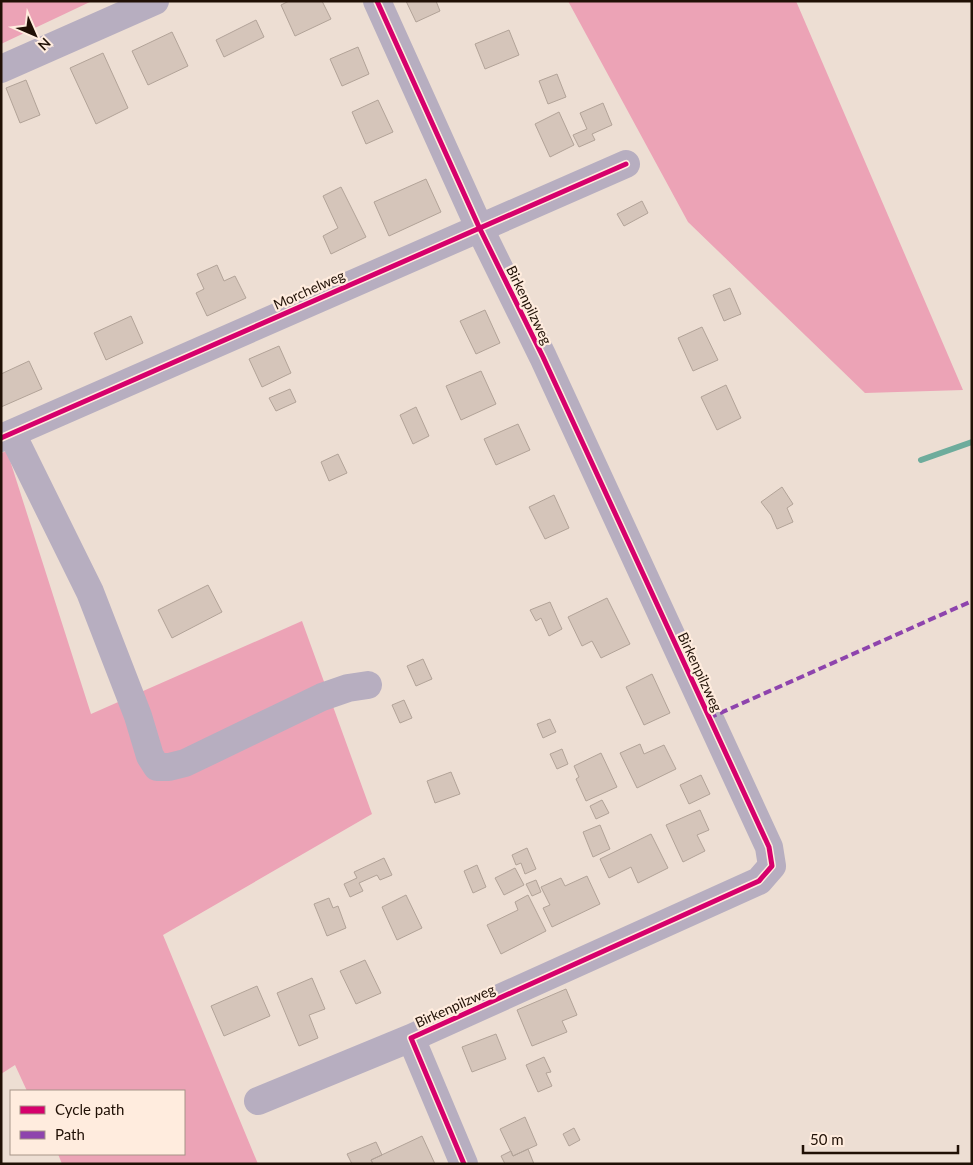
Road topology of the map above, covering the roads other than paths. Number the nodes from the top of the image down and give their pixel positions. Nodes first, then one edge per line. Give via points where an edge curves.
1 (155, 1) edge
2 (377, 1) edge
3 (1, 69) edge
4 (626, 164) dead end
5 (479, 227) junction
6 (7, 436) edge
7 (368, 685) dead end
8 (411, 1038) junction
9 (258, 1101) dead end
10 (464, 1164) edge

1 - 3 street
2 - 5 street, Birkenpilzweg
4 - 5 street, Morchelweg
5 - 6 street, Morchelweg
5 - 8 street, Birkenpilzweg via 769,847 772,866 759,881
6 - 7 street via 90,592 157,768 185,763 322,697
8 - 9 street, Birkenpilzweg
8 - 10 street, Birkenpilzweg

